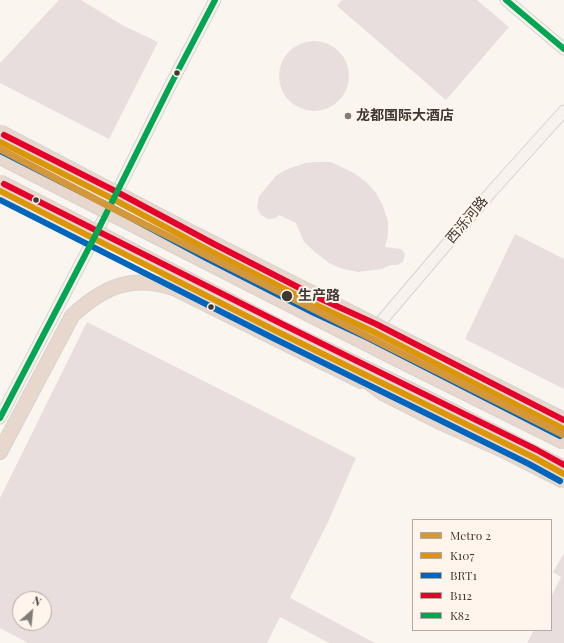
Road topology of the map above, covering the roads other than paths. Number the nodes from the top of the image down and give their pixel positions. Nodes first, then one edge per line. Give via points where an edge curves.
1 (216, 0) edge
2 (506, 0) edge
3 (564, 49) edge
4 (564, 111) edge
5 (0, 132) edge
6 (0, 142) edge
7 (0, 157) edge
8 (0, 182) edge
9 (0, 191) edge
10 (113, 199) junction
11 (94, 238) junction
12 (289, 304) junction
13 (286, 330) junction
14 (372, 331) junction
15 (392, 333) junction
16 (472, 373) junction
17 (383, 393) junction
18 (0, 418) edge
19 (564, 420) edge
20 (442, 423) junction
21 (564, 429) edge
22 (542, 431) junction
23 (564, 442) edge
24 (524, 447) junction
25 (0, 452) edge
26 (564, 468) edge
27 (564, 474) edge
28 (564, 481) edge

1 - 10 main road
2 - 3 main road
4 - 14 main road, 西泺河路
5 - 15 highway, bridge
6 - 10 main road
7 - 12 highway, bridge
8 - 13 highway, bridge
9 - 11 main road
10 - 11 main road
10 - 14 main road via 217,255
11 - 18 main road
11 - 27 main road
12 - 15 highway, bridge
12 - 22 highway, bridge
13 - 17 highway, bridge via 356,371
13 - 24 highway, bridge
14 - 21 main road
15 - 16 highway, bridge
16 - 19 highway, bridge
16 - 22 highway, bridge
17 - 20 highway, bridge
17 - 25 highway, bridge via 176,289 161,284 134,282 103,292 72,316
20 - 24 highway, bridge
20 - 28 highway, bridge
22 - 23 highway, bridge
24 - 26 highway, bridge

